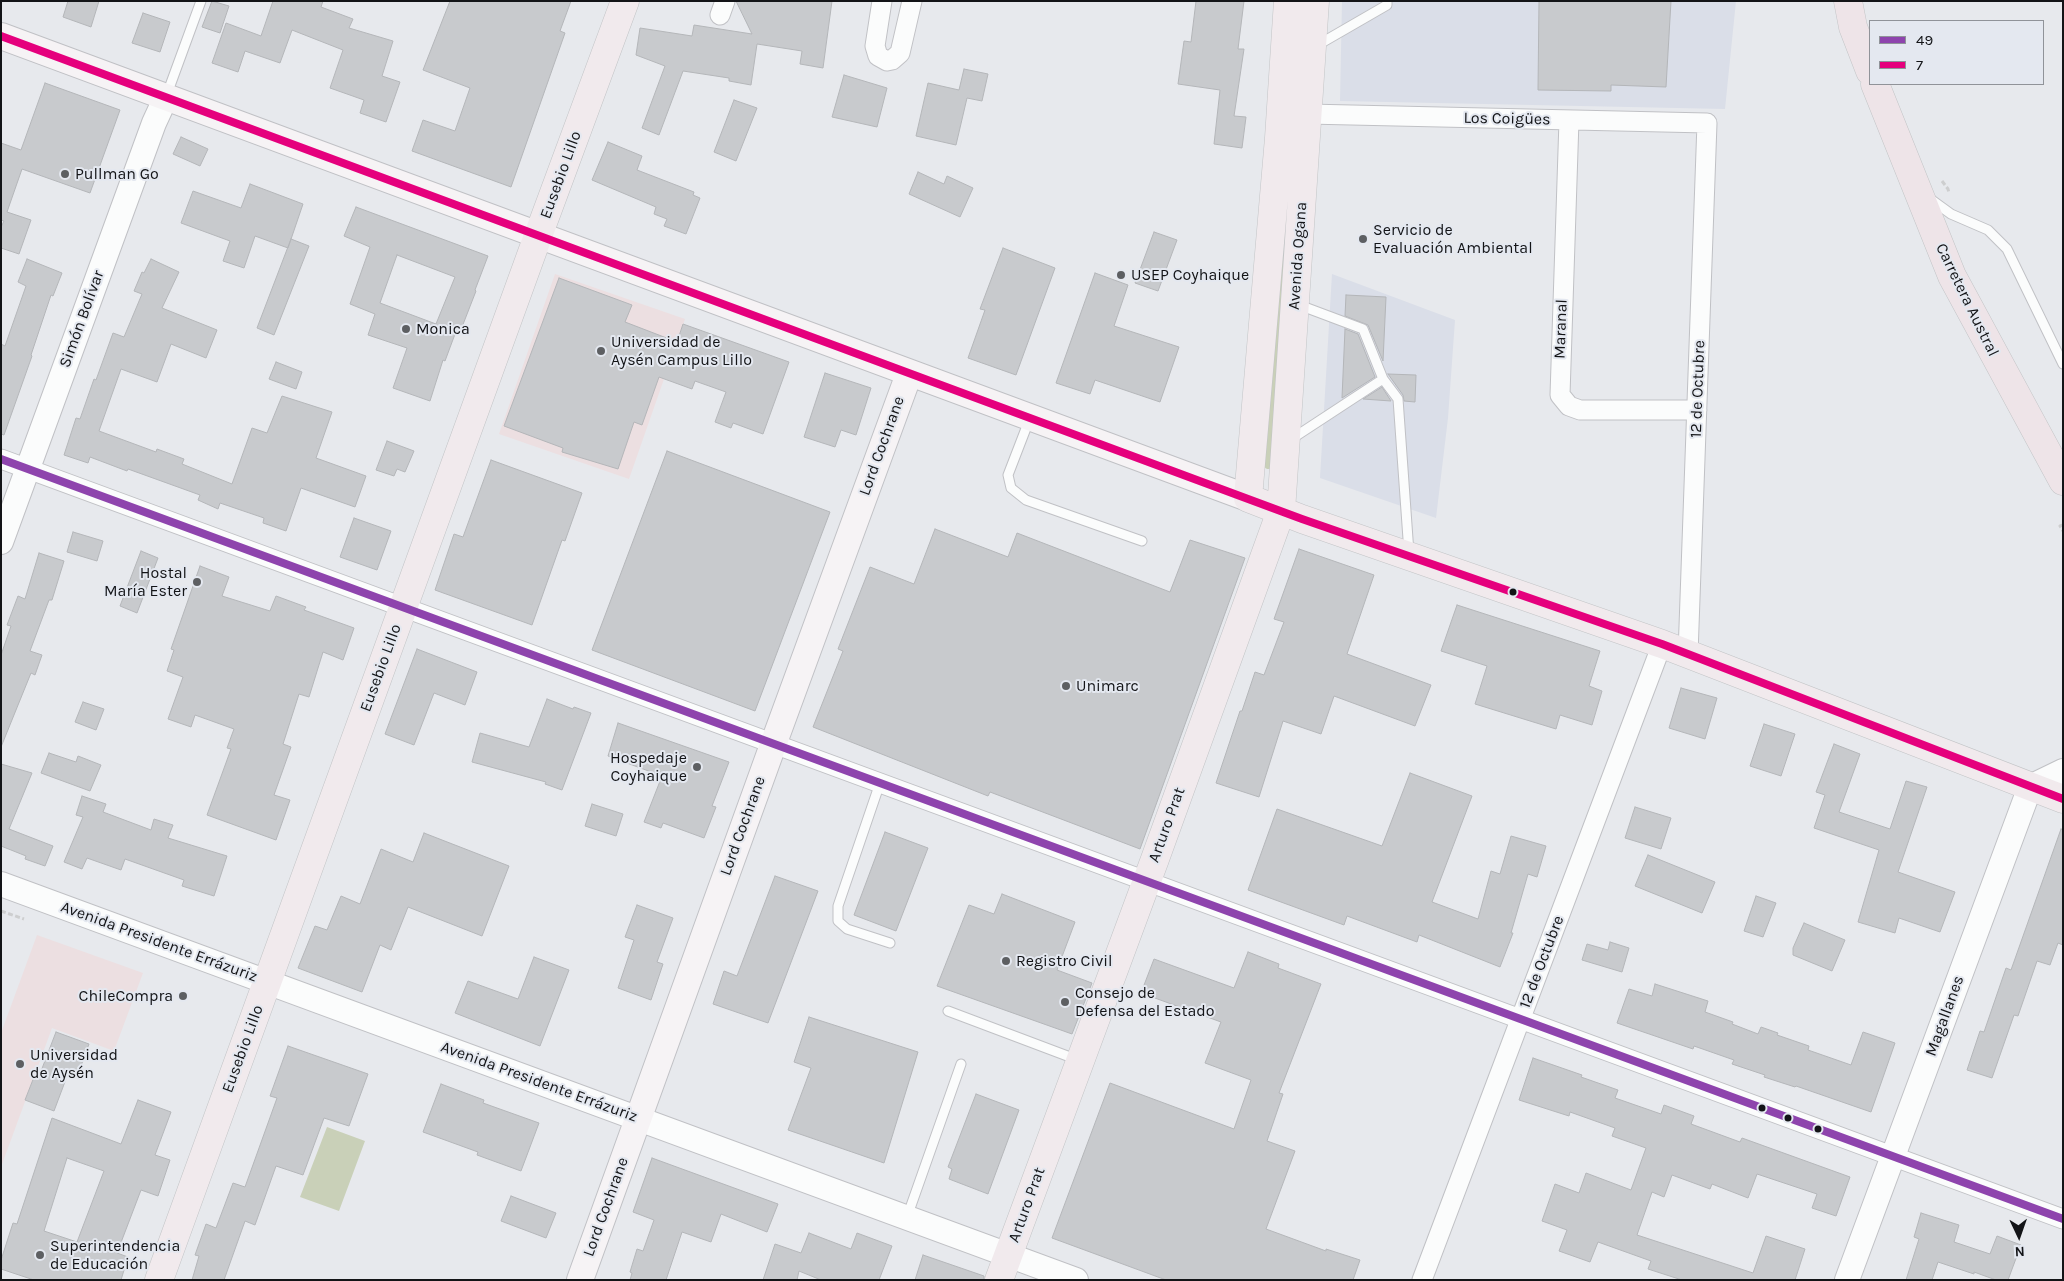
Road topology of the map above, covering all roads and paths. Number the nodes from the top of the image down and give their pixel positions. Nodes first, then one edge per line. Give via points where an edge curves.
1 (201, 1) edge
2 (625, 1) edge
3 (882, 1) edge
4 (912, 1) edge
5 (1288, 1) edge
6 (1315, 1) edge
7 (1387, 1) edge
8 (1848, 1) edge
9 (1, 36) edge
10 (1311, 48) junction
11 (1869, 68) edge
12 (1875, 85) edge
13 (166, 97) junction
14 (1307, 114) junction
15 (1569, 120) junction
16 (1707, 123) joint
17 (1917, 190) junction
18 (538, 236) junction
19 (1295, 303) junction
20 (2063, 364) edge
21 (909, 374) junction
22 (1383, 379) junction
23 (1697, 410) junction
24 (1030, 418) junction
25 (1286, 442) junction
26 (1, 460) edge
27 (28, 469) junction
28 (2063, 481) edge
29 (1248, 498) junction
30 (1281, 511) junction
31 (2063, 525) edge
32 (2063, 531) edge
33 (1142, 541) dead end
34 (1, 542) edge
35 (1409, 555) junction
36 (403, 607) junction
37 (1662, 644) junction
38 (1688, 654) junction
39 (773, 745) junction
40 (2063, 771) edge
41 (880, 783) junction
42 (2030, 787) junction
43 (2063, 798) edge
44 (1147, 882) junction
45 (1, 884) edge
46 (890, 943) dead end
47 (267, 982) junction
48 (948, 1011) dead end
49 (1520, 1019) junction
50 (1080, 1061) junction
51 (961, 1064) dead end
52 (638, 1119) junction
53 (1894, 1157) junction
54 (907, 1217) junction
55 (2063, 1219) edge
56 (1008, 1255) junction
57 (159, 1280) edge
58 (580, 1280) edge
59 (999, 1280) edge
60 (1076, 1280) edge
61 (1422, 1280) edge
62 (1847, 1280) edge

1 - 13 lane
2 - 18 main road, Eusebio Lillo
3 - 4 street via 875,46 878,56 887,61 900,53
5 - 29 main road, Avenida Ogana
6 - 10 main road, Avenida Ogana
7 - 10 lane via 1387,5
8 - 11 highway via 1853,27
9 - 13 main road
10 - 14 main road, Avenida Ogana
12 - 17 highway, Carretera Austral
13 - 18 main road
13 - 27 street, Simón Bolívar via 150,132
14 - 15 street, Los Coigües
14 - 19 main road, Avenida Ogana
15 - 16 street, Los Coigües
15 - 23 street, Maranal via 1560,395 1569,406 1580,410
16 - 23 street, 12 de Octubre
17 - 20 lane via 1951,214 1988,230 2007,249
17 - 28 highway, Carretera Austral via 1952,276
18 - 21 main road
18 - 36 main road, Eusebio Lillo
19 - 22 lane via 1363,329
19 - 25 main road, Avenida Ogana
21 - 24 main road
21 - 39 main road, Lord Cochrane
22 - 25 lane
22 - 35 lane via 1398,399
23 - 38 street, 12 de Octubre
24 - 29 main road
24 - 33 lane via 1008,475 1011,488 1026,500
25 - 30 main road, Avenida Ogana
26 - 27 street
27 - 34 street, Simón Bolívar
27 - 36 street
29 - 30 main road
30 - 35 main road
30 - 44 main road, Arturo Prat
31 - 32 path via 2060,526
35 - 37 main road
36 - 39 street
36 - 47 main road, Eusebio Lillo
37 - 38 main road
37 - 49 street, 12 de Octubre
38 - 42 main road
39 - 41 street
39 - 52 main road, Lord Cochrane
40 - 42 street
41 - 44 street
41 - 46 lane via 838,906 838,921 847,929
42 - 43 main road
42 - 53 street, Magallanes
44 - 49 street
44 - 50 main road, Arturo Prat
45 - 47 street, Avenida Presidente Errázuriz
47 - 52 street, Avenida Presidente Errázuriz
47 - 57 main road, Eusebio Lillo
48 - 50 lane
49 - 53 street
49 - 61 street, 12 de Octubre
50 - 56 main road, Arturo Prat
51 - 54 lane
52 - 54 street, Avenida Presidente Errázuriz
52 - 58 main road, Lord Cochrane
53 - 55 street
53 - 62 street, Magallanes
54 - 56 street, Avenida Presidente Errázuriz
56 - 59 main road, Arturo Prat
56 - 60 street, Avenida Presidente Errázuriz

